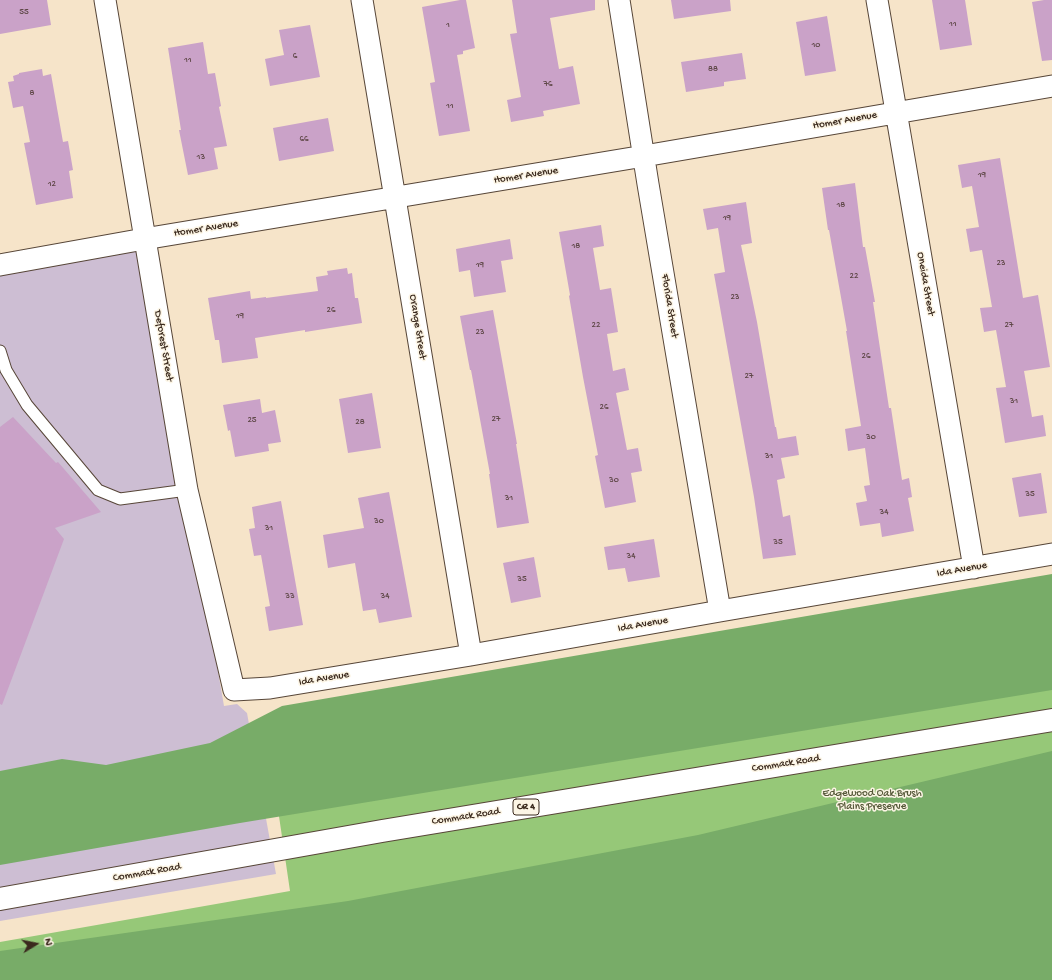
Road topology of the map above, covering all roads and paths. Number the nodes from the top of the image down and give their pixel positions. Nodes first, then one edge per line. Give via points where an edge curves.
1 (105, 0) edge
2 (362, 0) edge
3 (619, 0) edge
4 (877, 0) edge
5 (1052, 86) edge
6 (896, 112) junction
7 (644, 156) junction
8 (395, 198) junction
9 (144, 239) junction
10 (0, 265) edge
11 (0, 351) edge
12 (187, 490) junction
13 (1052, 554) edge
14 (974, 568) junction
15 (720, 611) junction
16 (471, 655) junction
17 (234, 690) joint
18 (1052, 720) edge
19 (0, 899) edge

1 - 9 street, Deforest Street
2 - 8 street, Orange Street
3 - 7 street, Florida Street
4 - 6 street, Oneida Street
5 - 6 street, Homer Avenue
6 - 7 street, Homer Avenue
6 - 14 street, Oneida Street
7 - 8 street, Homer Avenue
7 - 15 street, Florida Street
8 - 9 street, Homer Avenue
8 - 16 street, Orange Street
9 - 10 street, Homer Avenue
9 - 12 street, Deforest Street
11 - 12 lane via 6,370 28,405 98,490 120,499
12 - 17 street, Deforest Street
13 - 14 street, Ida Avenue
14 - 15 street, Ida Avenue
15 - 16 street, Ida Avenue
16 - 17 street, Ida Avenue via 270,688
18 - 19 main road, Commack Road / CR 4 via 382,831

